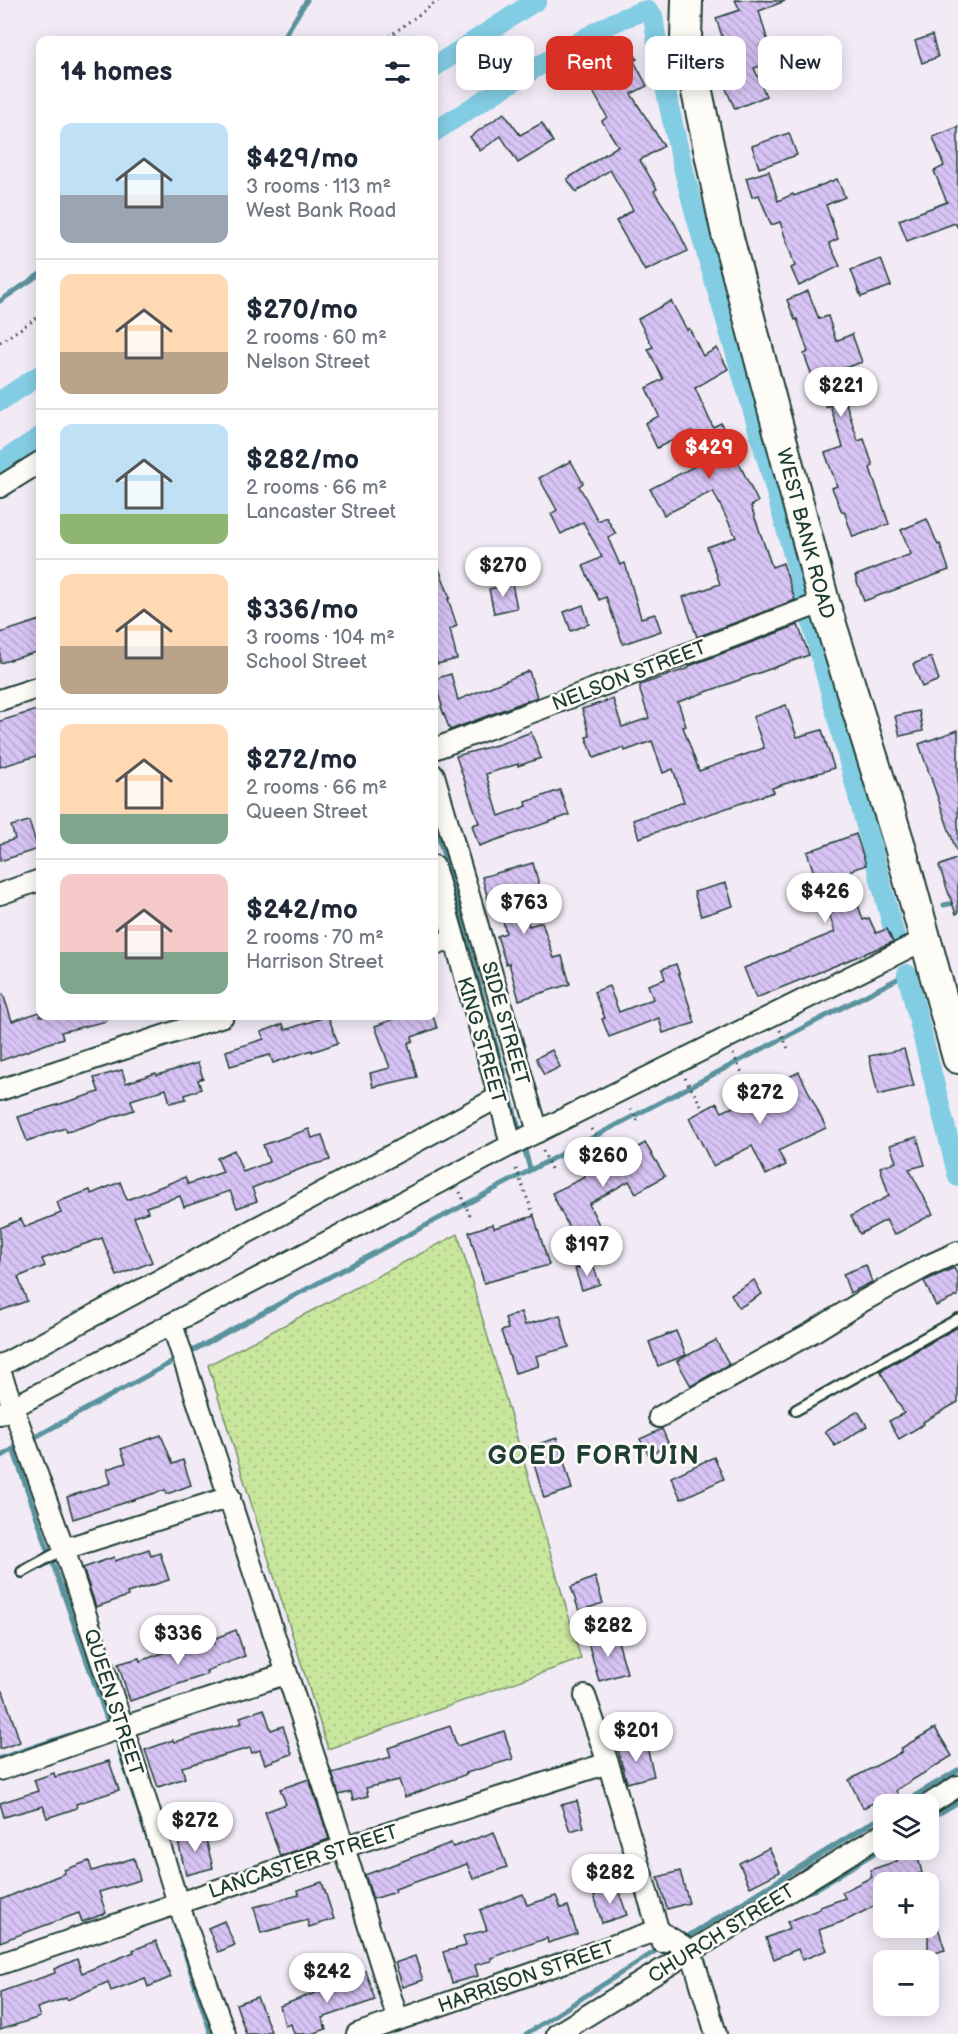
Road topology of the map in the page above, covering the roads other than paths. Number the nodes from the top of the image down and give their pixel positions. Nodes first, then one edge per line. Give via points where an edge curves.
1 (687, 0) edge
2 (36, 464) edge
3 (0, 487) edge
4 (824, 602) junction
5 (36, 688) edge
6 (0, 700) edge
7 (438, 747) edge
8 (438, 789) edge
9 (36, 881) edge
10 (438, 881) edge
11 (0, 894) edge
12 (454, 939) junction
13 (926, 939) junction
14 (438, 944) edge
15 (211, 1020) edge
16 (958, 1058) edge
17 (0, 1090) edge
18 (499, 1097) junction
19 (541, 1142) junction
20 (511, 1145) junction
21 (958, 1252) edge
22 (958, 1319) edge
23 (172, 1324) junction
24 (0, 1366) edge
25 (0, 1371) edge
26 (796, 1410) dead end
27 (6, 1411) edge
28 (659, 1417) dead end
29 (230, 1497) junction
30 (60, 1551) junction
31 (22, 1572) dead end
32 (285, 1674) junction
33 (585, 1696) dead end
34 (123, 1727) junction
35 (608, 1762) junction
36 (0, 1770) edge
37 (958, 1786) edge
38 (939, 1798) edge
39 (873, 1840) edge
40 (344, 1847) junction
41 (178, 1903) junction
42 (658, 1930) junction
43 (691, 1952) junction
44 (0, 1964) edge
45 (670, 1965) junction
46 (398, 2020) junction
47 (225, 2034) edge
48 (357, 2034) edge
49 (557, 2034) edge
50 (716, 2034) edge

1 - 4 main road, WEST BANK ROAD via 686,39 726,230
2 - 3 street
4 - 7 street, NELSON STREET
4 - 13 main road, WEST BANK ROAD
5 - 6 street
8 - 19 street, SIDE STREET
9 - 11 street
10 - 12 street, KING STREET
12 - 14 street
12 - 18 street, KING STREET
13 - 16 main road, WEST BANK ROAD
13 - 19 street via 676,1063
15 - 17 street
18 - 20 street, KING STREET
18 - 24 street
19 - 20 street
20 - 23 street
21 - 28 street
22 - 26 lane
23 - 27 street
23 - 29 street
25 - 27 street, QUEEN STREET
27 - 30 street, QUEEN STREET via 20,1430
29 - 30 street
29 - 32 street
30 - 31 lane
30 - 34 street, QUEEN STREET
32 - 34 street
32 - 40 street
33 - 35 street
34 - 36 street
34 - 41 street, QUEEN STREET
35 - 40 street, LANCASTER STREET
35 - 42 street
37 - 38 street
39 - 43 street, CHURCH STREET
40 - 41 street, LANCASTER STREET
40 - 46 street
41 - 44 street, LANCASTER STREET
41 - 47 street, QUEEN STREET
42 - 43 street
42 - 45 street
42 - 46 street, HARRISON STREET
43 - 45 street, CHURCH STREET
43 - 50 street
45 - 49 street, CHURCH STREET
46 - 48 street, HARRISON STREET

